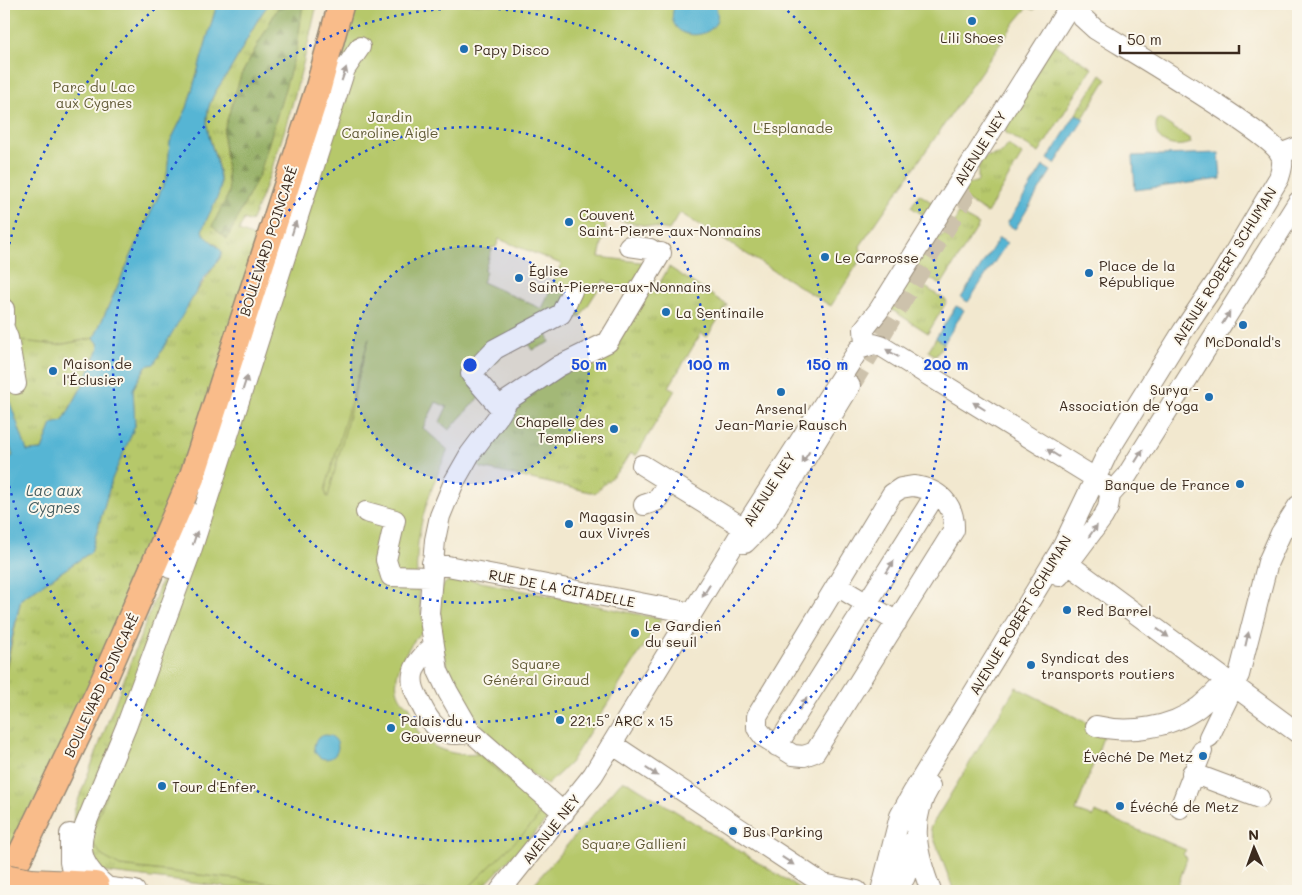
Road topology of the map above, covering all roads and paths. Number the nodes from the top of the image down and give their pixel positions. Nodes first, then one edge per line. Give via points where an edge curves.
1 (341, 4) edge
2 (1073, 4) edge
3 (360, 47) dead end
4 (1289, 151) edge
5 (1298, 202) edge
6 (629, 246) dead end
7 (572, 291) dead end
8 (4, 309) edge
9 (4, 322) edge
10 (4, 328) edge
11 (865, 345) junction
12 (16, 384) dead end
13 (850, 386) tunnel mouth
14 (502, 410) junction
15 (642, 465) dead end
16 (192, 477) junction
17 (1095, 478) junction
18 (669, 482) junction
19 (936, 495) junction
20 (1110, 495) junction
21 (644, 505) dead end
22 (1298, 506) edge
23 (366, 512) dead end
24 (744, 528) junction
25 (725, 561) junction
26 (1067, 563) junction
27 (431, 570) junction
28 (836, 586) junction
29 (867, 604) junction
30 (692, 613) junction
31 (897, 622) junction
32 (433, 647) junction
33 (1231, 683) junction
34 (1096, 726) dead end
35 (471, 732) junction
36 (1298, 733) edge
37 (612, 744) junction
38 (777, 746) junction
39 (1192, 774) junction
40 (1259, 798) dead end
41 (1180, 808) dead end
42 (564, 813) junction
43 (916, 828) junction
44 (4, 878) edge
45 (102, 887) junction
46 (502, 887) edge
47 (11, 889) edge
48 (135, 891) edge
49 (857, 891) edge
50 (882, 891) edge
51 (896, 891) edge
52 (931, 891) edge

1 - 16 main road, BOULEVARD POINCARÉ via 318,89
2 - 4 street via 1088,24 1266,140
2 - 11 street, AVENUE NEY via 864,329
45 -> 3 street via 91,874 80,840 126,728 191,551 345,69
4 - 17 street, AVENUE ROBERT SCHUMAN via 1279,178 1108,452
20 -> 5 street, AVENUE ROBERT SCHUMAN via 1126,476
6 - 14 street via 660,254 608,342 559,366 526,387 508,400
7 - 14 street via 561,314 495,349 471,374
8 - 9 street
10 - 12 street
17 -> 11 street via 881,346
11 - 24 street, AVENUE NEY via 841,374
13 -> 25 street via 768,521
14 - 27 street via 454,482 440,516
15 - 18 street
16 - 45 street, BOULEVARD POINCARÉ via 177,550 69,837 72,871
16 - 47 main road, BOULEVARD POINCARÉ
17 - 20 street via 1106,486
17 - 50 street, AVENUE ROBERT SCHUMAN via 1063,546 900,816
18 - 21 street via 656,501
18 - 24 street
19 - 28 street via 913,486 892,494
29 -> 19 street
19 - 31 street via 951,506 954,530
26 -> 20 street, AVENUE ROBERT SCHUMAN via 1103,517
33 -> 22 street via 1268,562
23 - 27 street, RUE DE LA CITADELLE via 395,520 386,560 391,576
24 - 25 street, AVENUE NEY
25 -> 30 street, AVENUE NEY
26 -> 33 street
26 - 43 street, AVENUE ROBERT SCHUMAN via 926,792
27 - 30 street, RUE DE LA CITADELLE
27 - 32 street via 429,613
28 - 29 street
28 - 38 street via 757,716 757,728
29 - 31 street
38 -> 29 street
30 - 37 street, AVENUE NEY
31 - 38 street via 814,752 804,756 793,755
32 - 35 street via 441,678
32 - 35 street via 423,655 412,676 412,685 426,718 442,732 461,735
33 - 34 street via 1181,718 1140,729
33 - 36 street
33 - 39 street
35 - 42 street
37 - 42 street, AVENUE NEY
37 -> 49 street via 823,884
39 - 40 street
39 - 41 street
42 - 46 street, AVENUE NEY
43 - 51 street, AVENUE ROBERT SCHUMAN via 905,877
43 - 52 street via 916,846
44 - 47 highway, bridge
45 - 47 highway
45 - 48 street

